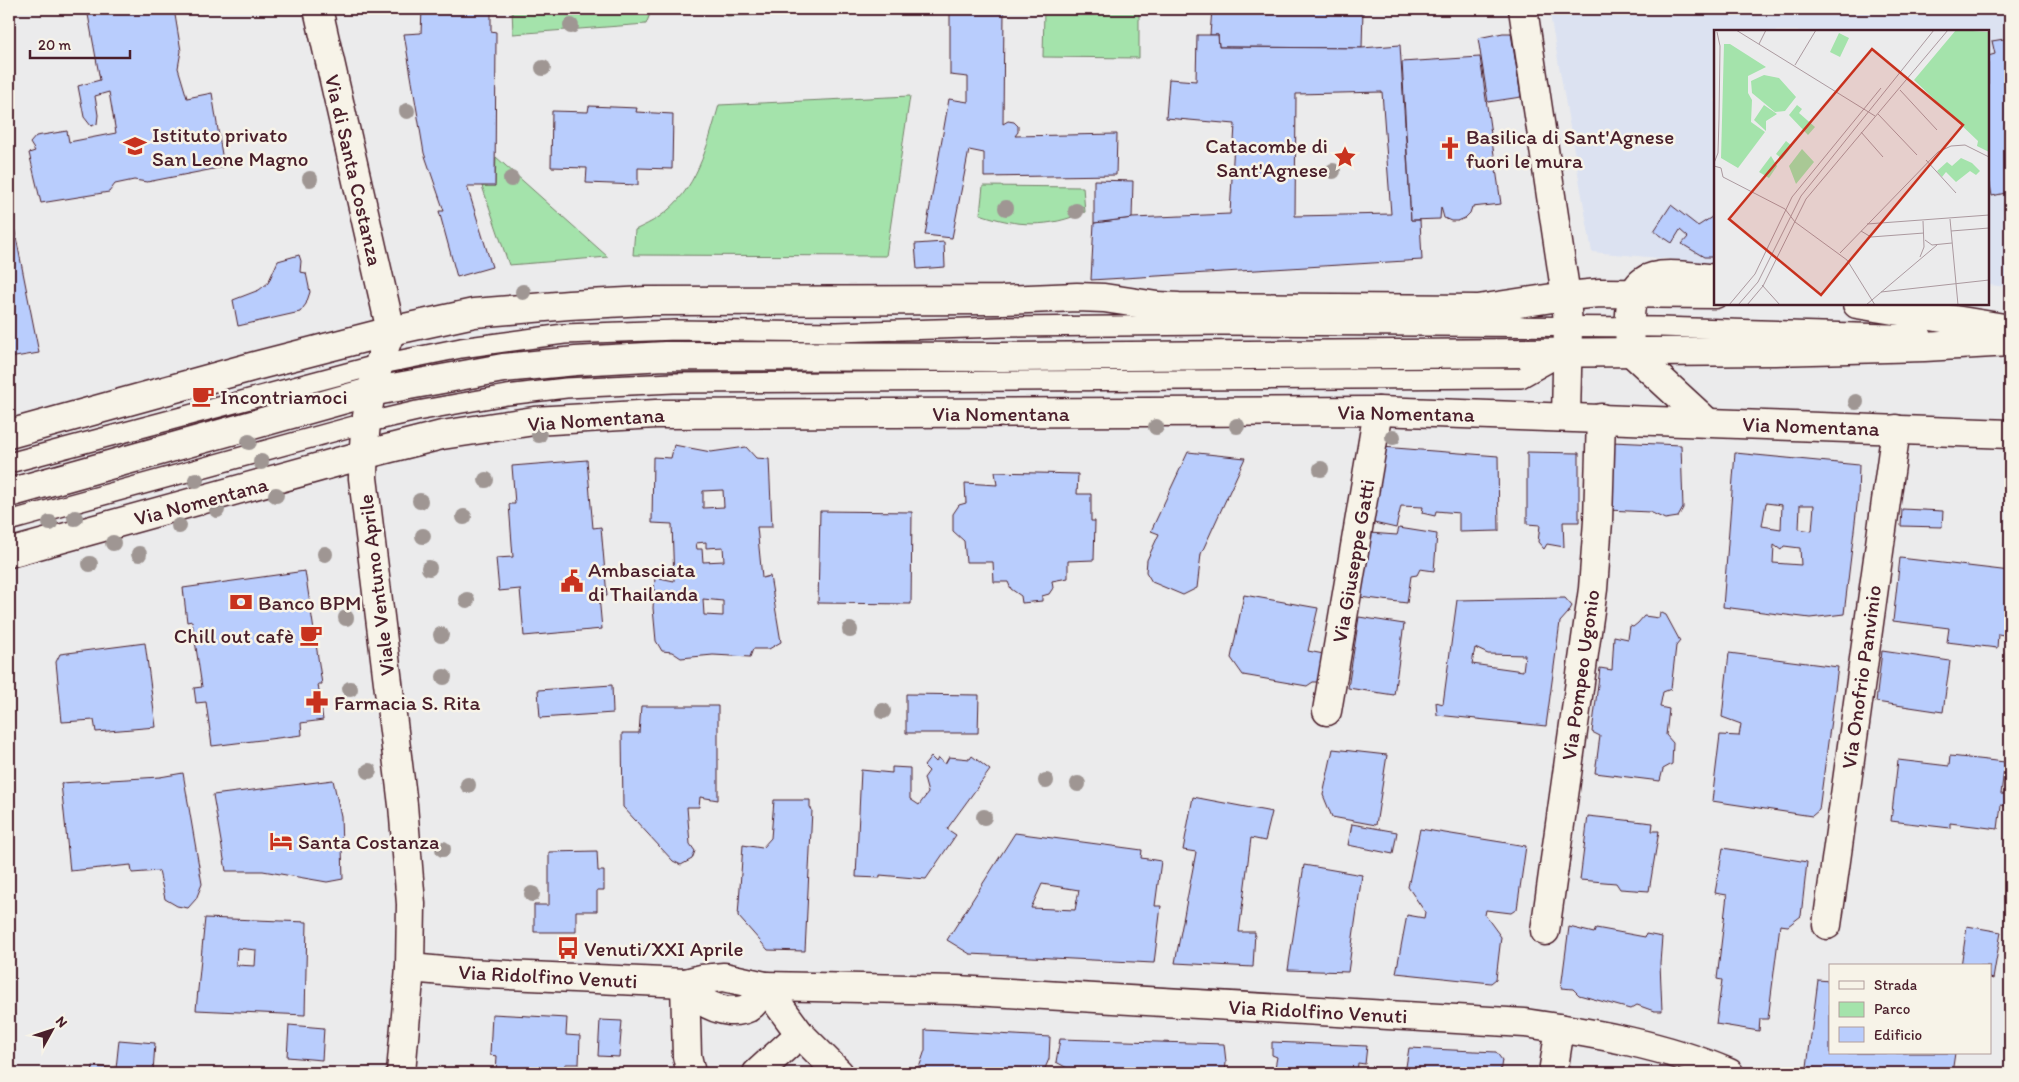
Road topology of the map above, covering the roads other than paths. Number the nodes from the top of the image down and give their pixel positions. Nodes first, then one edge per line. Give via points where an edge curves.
1 (318, 9) edge
2 (1523, 9) edge
3 (1714, 279) edge
4 (1633, 293) junction
5 (1714, 294) edge
6 (1566, 296) junction
7 (1863, 305) edge
8 (1568, 326) junction
9 (2010, 329) edge
10 (391, 331) junction
11 (2010, 338) edge
12 (1630, 339) junction
13 (2010, 342) edge
14 (1568, 352) junction
15 (377, 365) junction
16 (370, 392) junction
17 (1378, 411) junction
18 (1566, 417) junction
19 (1601, 418) junction
20 (1707, 422) junction
21 (365, 423) junction
22 (1896, 429) junction
23 (9, 434) edge
24 (2010, 434) edge
25 (363, 455) junction
26 (9, 463) edge
27 (9, 493) edge
28 (9, 521) edge
29 (9, 553) edge
30 (1327, 710) dead end
31 (1827, 926) dead end
32 (1545, 931) dead end
33 (410, 968) junction
34 (685, 983) junction
35 (765, 986) junction
36 (1560, 1028) junction
37 (800, 1034) junction
38 (401, 1073) edge
39 (691, 1073) edge
40 (757, 1073) edge
41 (839, 1073) edge
42 (1553, 1073) edge
43 (1729, 1073) edge

1 - 10 street, Via di Santa Costanza
2 - 6 street
3 - 4 street via 1661,274 1644,280
4 - 5 street
4 - 6 street
4 - 12 street
6 - 8 street
6 - 10 street via 1478,309 1179,307 1078,297 646,301 474,313
7 - 9 street
8 - 12 lane, Via Nomentana
8 - 14 street
8 - 15 lane, Via Nomentana via 1219,325 836,332 622,332 564,334 474,346
10 - 15 street, Viale Ventuno Aprile
10 - 23 street
11 - 12 lane, Via Nomentana
12 - 13 street, Via Nomentana via 1815,350
12 - 14 street, Via Nomentana
12 - 20 street
14 - 16 street, Via Nomentana via 666,356 527,365
14 - 18 street
14 - 21 lane, Via Nomentana via 1521,378 743,382 566,388 469,401
15 - 16 street, Viale Ventuno Aprile
15 - 26 lane, Via Nomentana
16 - 21 street, Viale Ventuno Aprile
16 - 27 street, Via Nomentana
17 - 18 street, Via Nomentana
17 - 25 street, Via Nomentana via 656,414 503,425 442,435
17 - 30 street, Via Giuseppe Gatti
18 - 19 street, Via Nomentana
19 - 20 street, Via Nomentana
19 - 32 street, Via Pompeo Ugonio via 1593,589
20 - 22 street, Via Nomentana
21 - 25 street, Viale Ventuno Aprile
21 - 28 lane, Via Nomentana
22 - 24 street, Via Nomentana
22 - 31 street, Via Onofrio Panvinio
25 - 29 street, Via Nomentana
25 - 33 street, Viale Ventuno Aprile via 365,498 407,840
33 - 34 street, Via Ridolfino Venuti
33 - 38 street, Viale Ventuno Aprile
34 - 35 street, Via Ridolfino Venuti via 724,977
34 - 39 street via 687,1056
35 - 36 street, Via Ridolfino Venuti via 901,988
35 - 37 street
36 - 42 street
36 - 43 street, Via Ridolfino Venuti via 1657,1049
37 - 40 street
37 - 41 street

